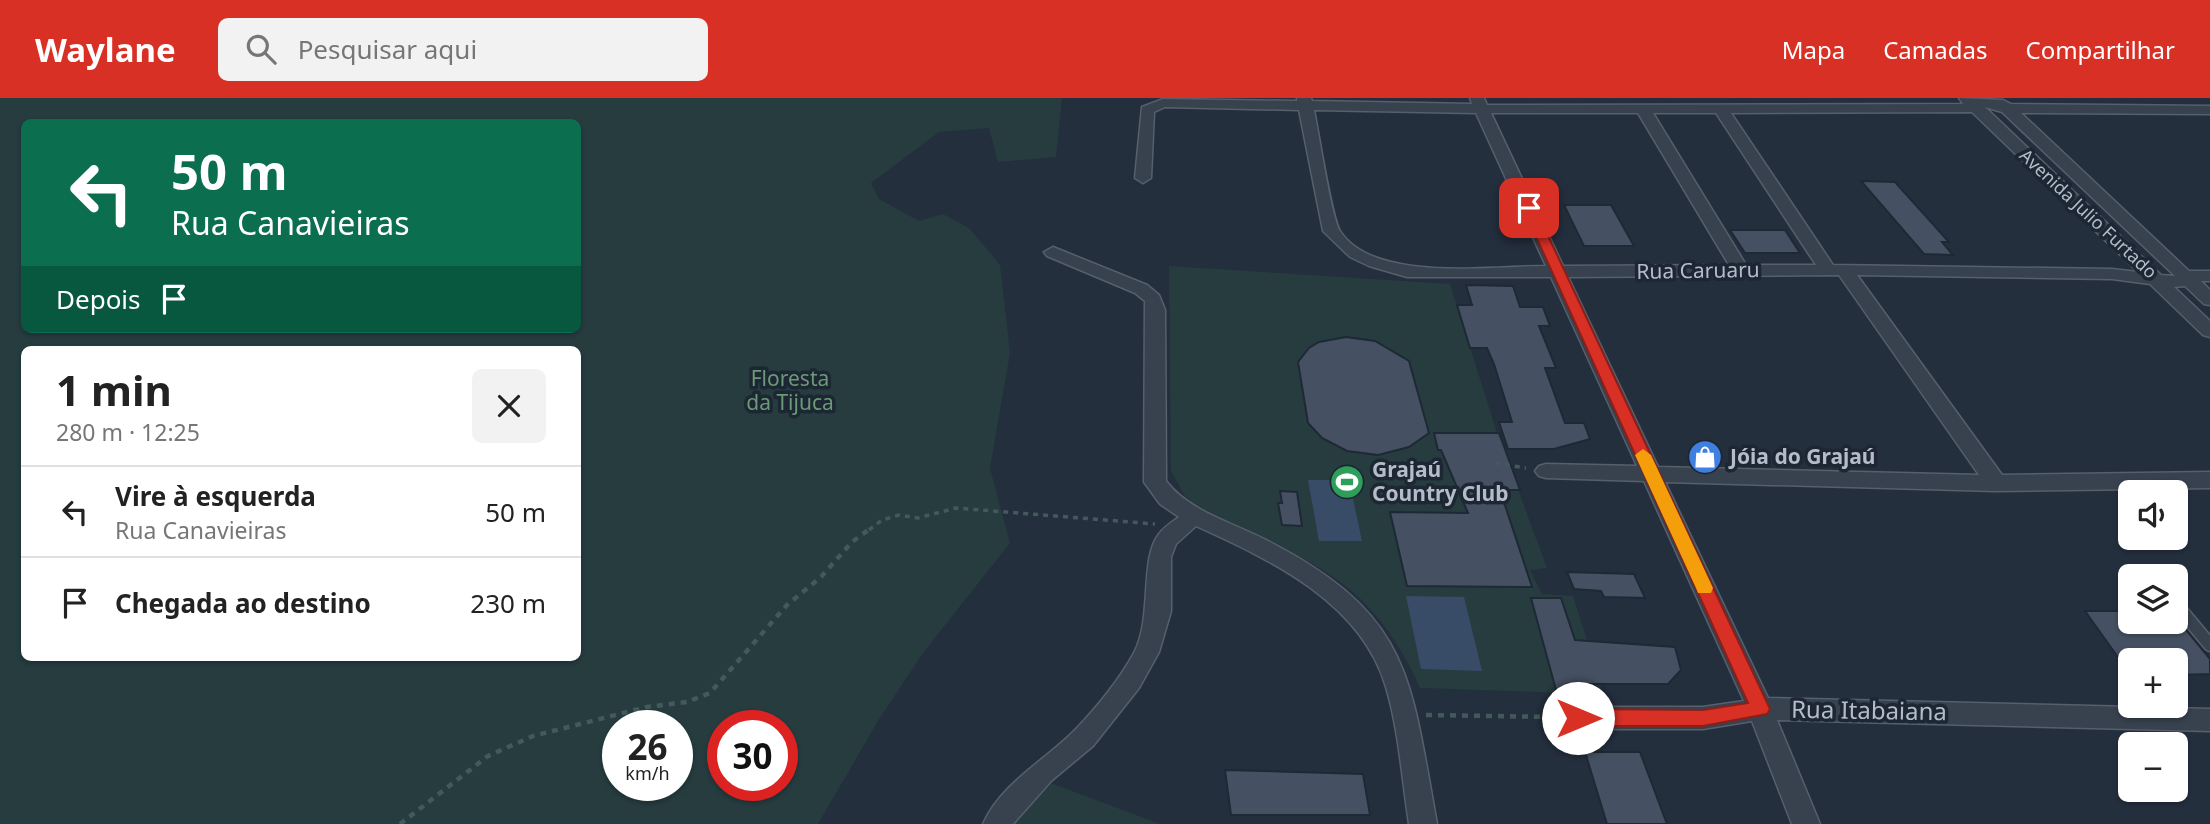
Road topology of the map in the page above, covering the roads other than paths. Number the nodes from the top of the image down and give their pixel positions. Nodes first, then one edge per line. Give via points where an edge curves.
1 (1304, 101) edge
2 (1479, 103) edge
3 (1973, 106) edge
4 (2004, 106) edge
5 (1643, 108) junction
6 (1720, 108) junction
7 (2209, 111) edge
8 (1143, 178) dead end
9 (1053, 252) dead end
10 (1741, 271) junction
11 (1836, 271) junction
12 (2148, 271) junction
13 (2183, 272) junction
14 (1558, 273) junction
15 (2210, 276) edge
16 (2210, 300) edge
17 (2210, 331) edge
18 (1546, 471) road end
19 (1653, 475) junction
20 (2210, 481) edge
21 (1996, 483) junction
22 (1188, 521) junction
23 (2188, 619) edge
24 (2210, 645) edge
25 (1760, 709) junction
26 (1578, 718) road end
27 (2210, 720) edge
28 (997, 824) edge
29 (1423, 824) edge
30 (1806, 824) edge

1 - 2 street
1 - 8 street via 1163,103 1147,110
1 - 14 street, Rua Caruaru via 1331,232 1351,251 1407,272
2 - 5 street
2 - 14 street
3 - 4 street via 2007,118
3 - 6 street
3 - 12 street, Avenida Julio Furtado
4 - 7 street
4 - 13 street, Avenida Julio Furtado
5 - 6 street
5 - 10 street
6 - 11 street
9 - 22 street via 1141,289 1153,299 1155,482
10 - 11 street, Rua Caruaru
10 - 14 street, Rua Caruaru
11 - 12 street, Rua Caruaru
11 - 21 street
12 - 13 street, Rua Caruaru via 2178,282
12 - 17 street, Avenida Julio Furtado
13 - 15 street, Rua Caruaru
13 - 16 street, Avenida Julio Furtado
14 - 19 street
18 - 19 street
19 - 21 street
19 - 25 street
20 - 21 street
22 - 28 street via 1167,539 1160,557 1159,611 1147,652 1130,681 1084,738 1042,773
22 - 29 street via 1261,545 1317,579 1374,635 1394,672
23 - 24 lane
25 - 26 street, Rua Itabaiana via 1703,718
25 - 27 street, Rua Itabaiana
25 - 30 street

